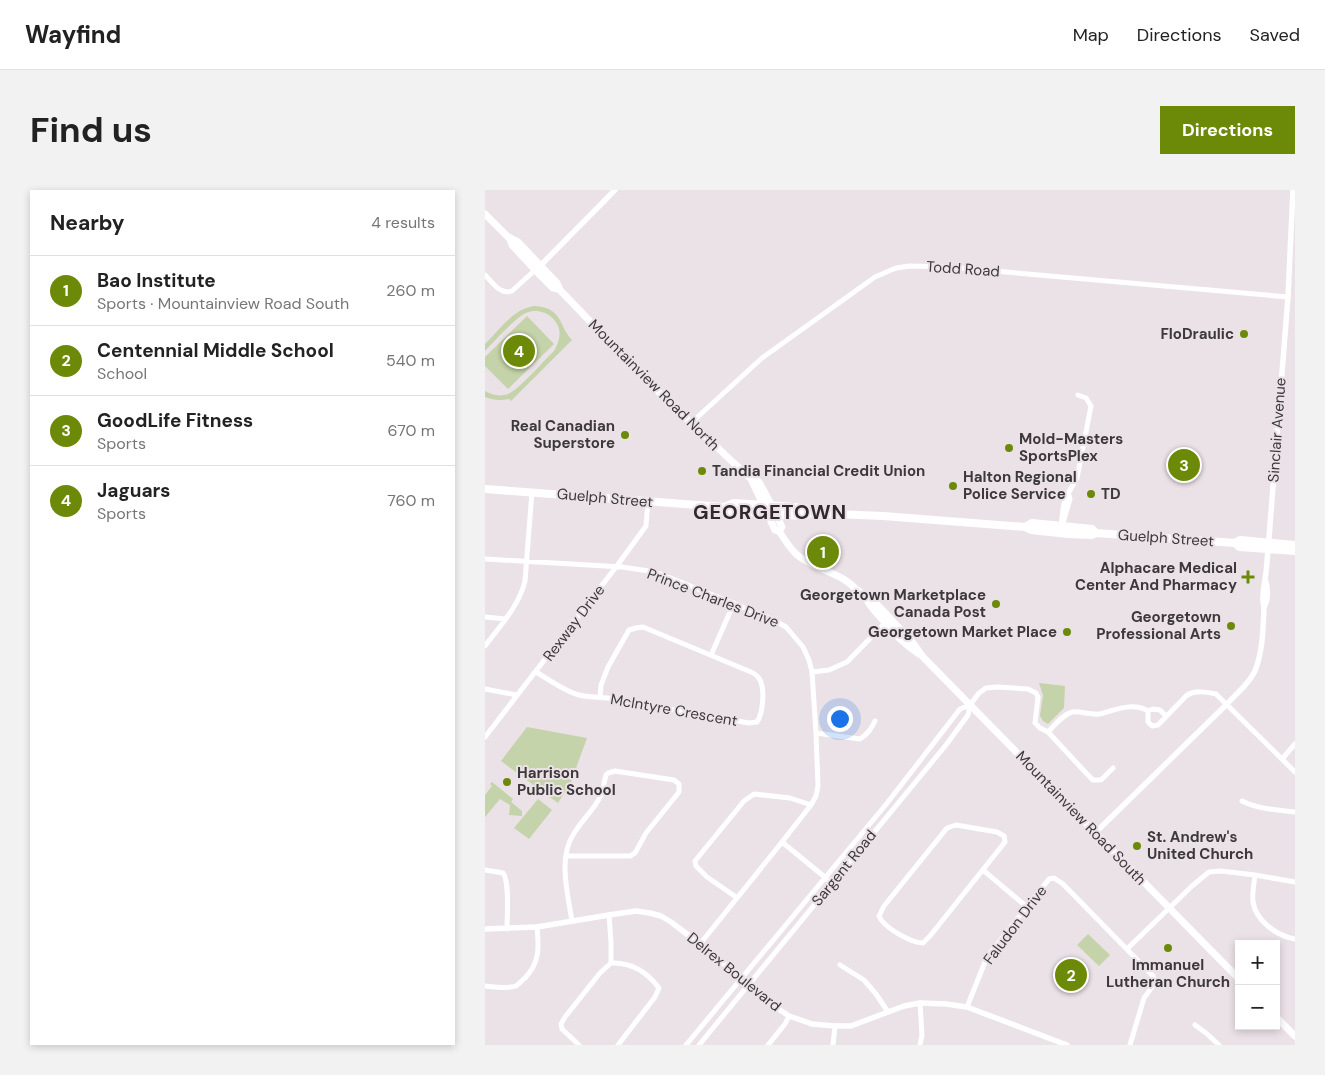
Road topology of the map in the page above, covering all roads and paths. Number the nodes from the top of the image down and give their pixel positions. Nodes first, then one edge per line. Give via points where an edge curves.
1 (615, 190) edge
2 (1293, 190) edge
3 (485, 214) edge
4 (538, 268) junction
5 (485, 275) edge
6 (1287, 297) junction
7 (1078, 395) dead end
8 (691, 423) junction
9 (751, 479) junction
10 (485, 489) edge
11 (755, 490) junction
12 (532, 492) junction
13 (649, 502) junction
14 (745, 504) junction
15 (768, 506) junction
16 (724, 508) junction
17 (810, 513) junction
18 (767, 514) junction
19 (776, 514) junction
20 (793, 515) junction
21 (1061, 529) junction
22 (780, 532) junction
23 (1295, 545) edge
24 (1269, 546) junction
25 (1295, 551) edge
26 (485, 559) edge
27 (527, 562) junction
28 (616, 567) junction
29 (734, 603) junction
30 (485, 617) edge
31 (505, 619) junction
32 (887, 621) junction
33 (485, 646) edge
34 (711, 655) junction
35 (536, 672) junction
36 (812, 672) junction
37 (485, 689) edge
38 (517, 695) junction
39 (600, 697) junction
40 (1227, 704) junction
41 (970, 705) junction
42 (1149, 711) junction
43 (1166, 716) junction
44 (875, 721) dead end
45 (1048, 732) junction
46 (816, 733) junction
47 (485, 737) edge
48 (938, 739) junction
49 (1295, 744) edge
50 (946, 745) junction
51 (1282, 759) junction
52 (1113, 768) dead end
53 (1295, 772) edge
54 (1242, 801) dead end
55 (888, 802) junction
56 (811, 805) junction
57 (895, 806) junction
58 (1295, 812) edge
59 (1095, 832) junction
60 (782, 842) junction
61 (565, 856) junction
62 (485, 870) edge
63 (983, 870) junction
64 (1255, 875) junction
65 (825, 878) junction
66 (1295, 882) edge
67 (831, 883) junction
68 (736, 898) junction
69 (1027, 907) junction
70 (1169, 908) junction
71 (609, 915) junction
72 (572, 921) junction
73 (785, 925) junction
74 (537, 927) junction
75 (485, 929) edge
76 (507, 929) junction
77 (793, 930) junction
78 (1295, 939) edge
79 (700, 944) junction
80 (1127, 949) junction
81 (611, 963) junction
82 (840, 965) dead end
83 (1235, 975) edge
84 (741, 978) junction
85 (749, 985) junction
86 (485, 986) edge
87 (921, 1003) junction
88 (967, 1007) junction
89 (887, 1012) junction
90 (789, 1016) junction
91 (1280, 1021) edge
92 (1195, 1025) dead end
93 (835, 1026) junction
94 (1295, 1036) edge
95 (579, 1045) edge
96 (618, 1045) edge
97 (686, 1045) edge
98 (699, 1045) edge
99 (769, 1045) edge
100 (833, 1045) edge
101 (920, 1045) edge
102 (1067, 1045) edge
103 (1130, 1045) edge
104 (1219, 1045) edge

1 - 4 street
2 - 6 street, Sinclair Avenue
3 - 4 main road, Mountainview Road North
4 - 5 street via 508,292 502,291
4 - 8 main road, Mountainview Road North via 553,288 559,290
6 - 8 street, Todd Road via 949,267 896,268 875,277 761,358
6 - 24 street, Sinclair Avenue
7 - 21 street via 1086,398 1091,406 1077,478 1065,499
8 - 9 main road, Mountainview Road North
9 - 11 main road, Mountainview Road North
9 - 15 main road, Mountainview Road North via 759,482
10 - 12 main road, Guelph Street
11 - 14 main road
11 - 15 main road, Mountainview Road North
12 - 13 main road, Guelph Street
12 - 27 street
13 - 16 main road, Guelph Street
13 - 28 street, Rexway Drive via 646,526
14 - 15 main road, Guelph Street
14 - 16 main road, Guelph Street
15 - 17 main road, Guelph Street via 805,508
15 - 18 main road, Mountainview Road South
15 - 19 main road, Mountainview Road South
16 - 18 main road, Guelph Street via 732,512
17 - 20 main road, Guelph Street
17 - 21 main road, Guelph Street via 1025,527 1032,524
18 - 19 main road, Guelph Street
18 - 22 main road, Mountainview Road South via 775,530
19 - 20 main road, Guelph Street
19 - 22 main road, Mountainview Road South
20 - 22 main road
21 - 24 main road, Guelph Street via 1235,543 1239,547
22 - 32 main road, Mountainview Road South via 796,554 854,586 865,596 868,605
23 - 24 main road, Guelph Street
24 - 25 main road, Guelph Street
24 - 40 street, Sinclair Avenue via 1262,601 1261,650 1255,671
26 - 27 street, Prince Charles Drive
27 - 28 street, Prince Charles Drive
27 - 31 street via 523,592
28 - 29 street, Prince Charles Drive via 649,571
28 - 35 street, Rexway Drive
29 - 34 street
29 - 36 street, Prince Charles Drive via 786,626 803,647
30 - 31 street
31 - 33 street
32 - 36 street via 847,662 829,670
32 - 41 main road, Mountainview Road South via 908,646
34 - 39 street, McIntyre Crescent via 643,627 629,630 608,667
34 - 39 street, McIntyre Crescent via 759,678 763,699 757,722
35 - 38 street, Rexway Drive
35 - 39 street, McIntyre Crescent via 579,695
36 - 46 street, Prince Charles Drive
37 - 38 street
38 - 47 street, Rexway Drive
40 - 43 street via 1216,694 1193,692
40 - 51 street
40 - 59 street, Sinclair Avenue
41 - 45 street via 986,688 1028,689 1037,697 1035,723
41 - 48 street, Sargent Road via 960,709
41 - 50 street, Sargent Road via 968,715
41 - 59 main road, Mountainview Road South
42 - 43 street via 1160,710
42 - 43 street via 1148,722 1152,726 1158,725
42 - 45 street via 1129,707 1098,715 1071,712
44 - 46 street via 870,731 860,739
45 - 52 street via 1093,780 1101,780
46 - 56 street, Prince Charles Drive via 818,786
48 - 50 street
48 - 55 street, Sargent Road
49 - 51 street
50 - 57 street, Sargent Road
51 - 53 street
54 - 58 street
55 - 57 street
55 - 65 street, Sargent Road
56 - 60 street, Prince Charles Drive
56 - 68 street via 790,798 754,794 744,801 695,861 707,877
57 - 67 street, Sargent Road
59 - 70 main road, Mountainview Road South
60 - 65 street
60 - 68 street, Prince Charles Drive
61 - 61 street via 629,856 635,853 646,833 679,792 679,784 674,780 608,772 600,798 573,835
61 - 72 street
62 - 76 street via 506,876
63 - 63 street via 1005,842 1004,836 956,825 947,828 884,906 879,916 881,921 916,943 923,943
63 - 69 street
64 - 66 street
64 - 70 street via 1209,872
64 - 78 street via 1253,904 1257,915 1282,936
65 - 67 street
65 - 73 street, Sargent Road
67 - 77 street, Sargent Road
68 - 79 street, Prince Charles Drive
69 - 80 street, Faludon Drive via 1049,879 1054,878
69 - 88 street, Faludon Drive via 987,957
70 - 80 street
70 - 83 main road, Mountainview Road South
71 - 72 street, Delrex Boulevard
71 - 79 street, Delrex Boulevard via 636,911 661,916
71 - 81 street
72 - 74 street, Delrex Boulevard
73 - 77 street
73 - 84 street, Sargent Road
74 - 76 street, Delrex Boulevard
74 - 86 street via 538,950 530,972 517,985 506,988
75 - 76 street, Delrex Boulevard
77 - 85 street, Sargent Road
79 - 84 street, Delrex Boulevard
80 - 103 street, Faludon Drive via 1153,976 1155,983 1144,998
81 - 95 street via 561,1024
81 - 96 street via 634,966 653,979 659,988
82 - 89 street via 864,980
84 - 85 street, Delrex Boulevard
84 - 97 street, Sargent Road
85 - 90 street, Delrex Boulevard
85 - 98 street, Sargent Road
87 - 88 street, Delrex Boulevard
87 - 89 street, Delrex Boulevard
87 - 101 street
88 - 102 street, Delrex Boulevard
89 - 93 street, Delrex Boulevard via 851,1026
90 - 93 street, Delrex Boulevard via 812,1024
90 - 99 street
91 - 94 main road
92 - 104 street
93 - 100 street

